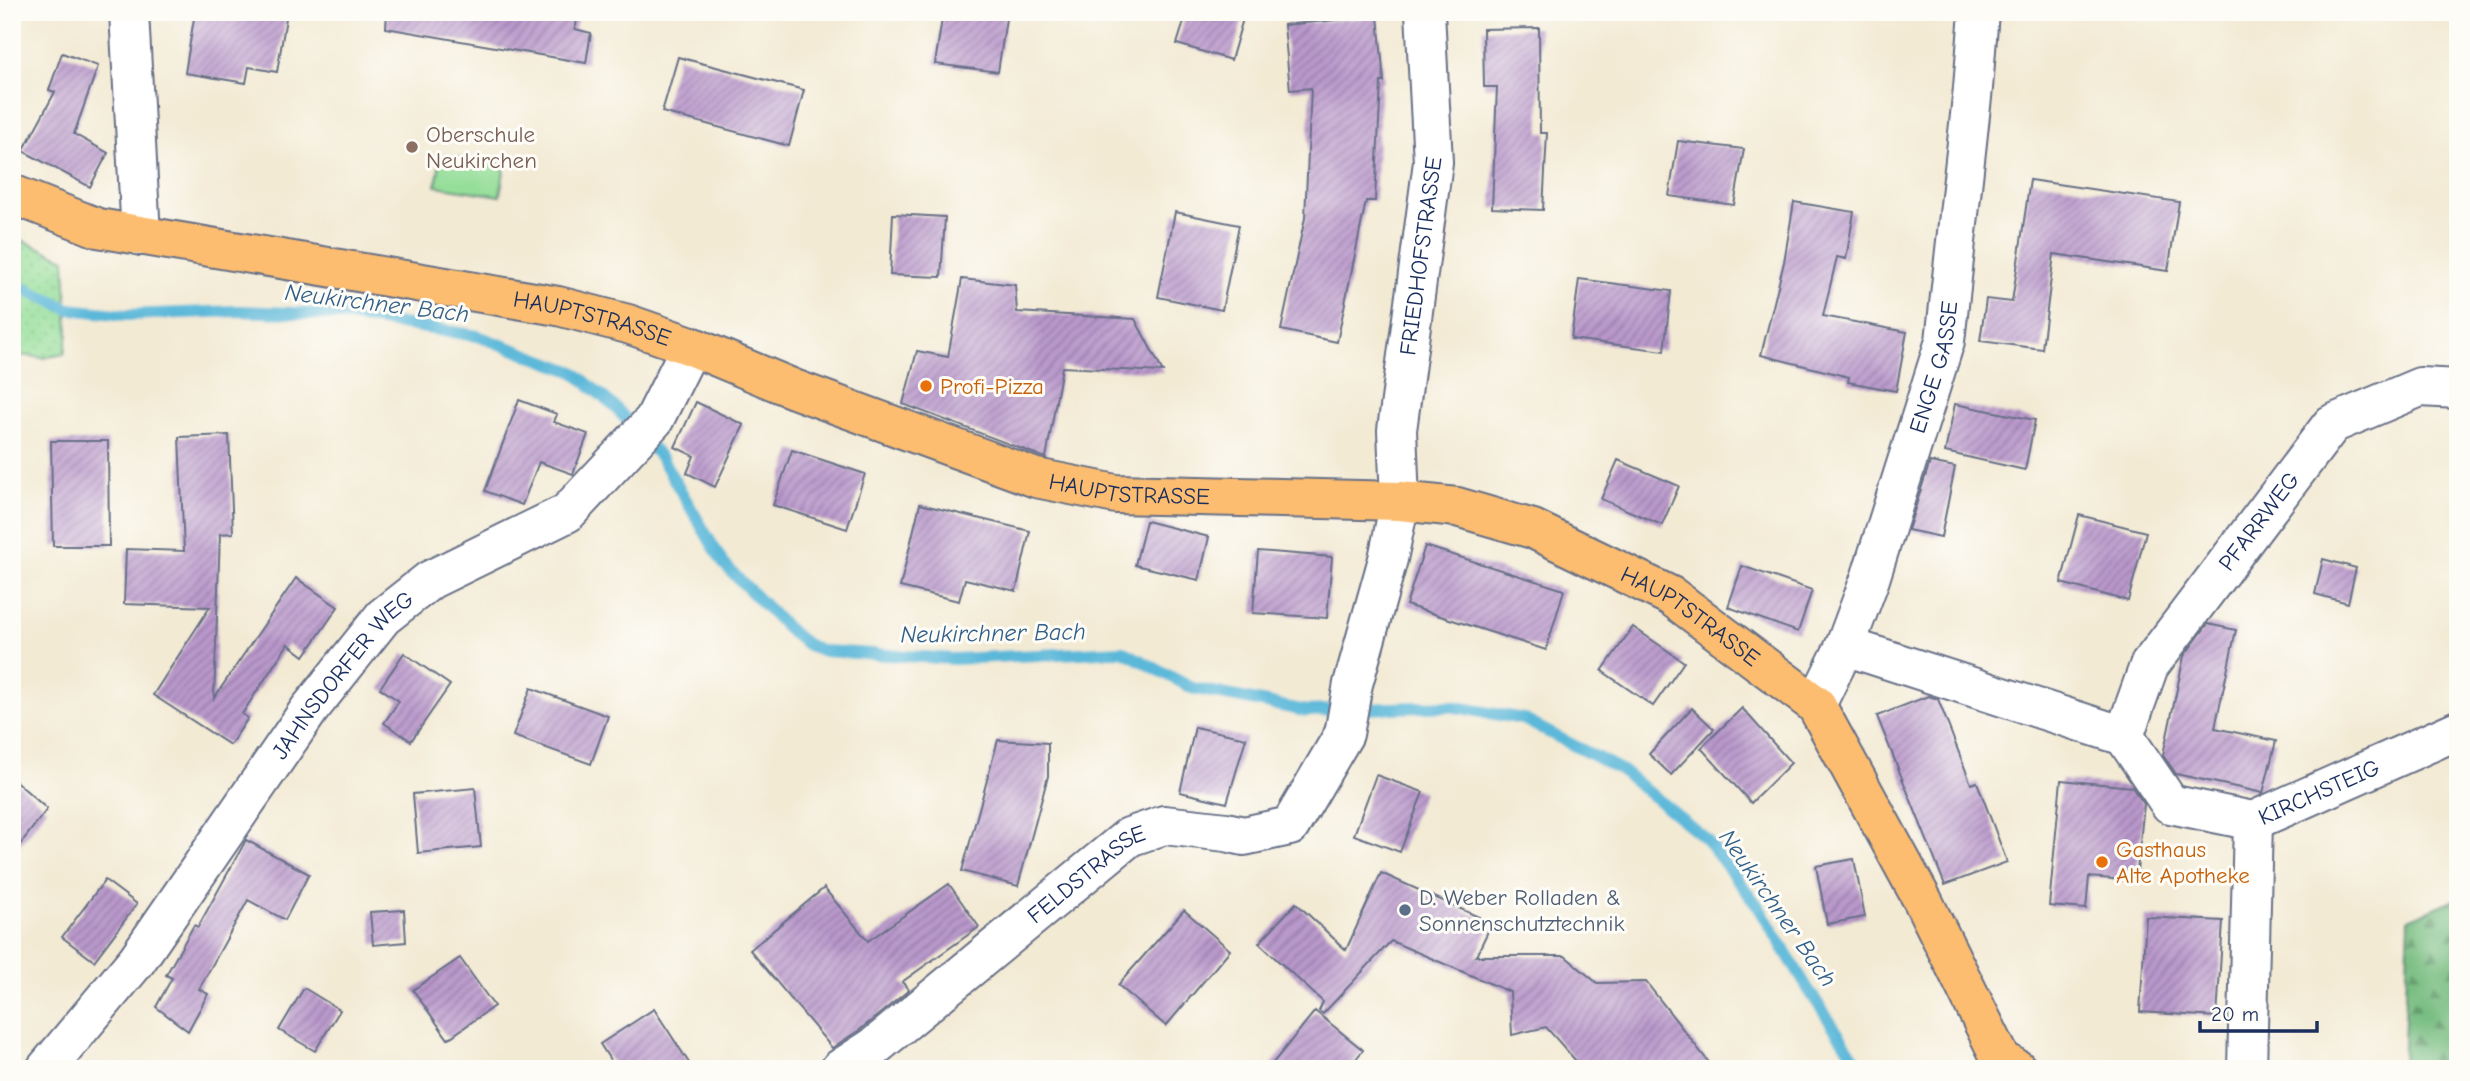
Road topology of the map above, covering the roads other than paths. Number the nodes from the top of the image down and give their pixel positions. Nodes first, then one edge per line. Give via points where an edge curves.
1 (129, 12) edge
2 (1425, 12) edge
3 (1979, 12) edge
4 (12, 194) edge
5 (141, 236) junction
6 (691, 346) junction
7 (2458, 389) edge
8 (1400, 501) junction
9 (1844, 646) junction
10 (1816, 705) junction
11 (2458, 730) edge
12 (2124, 736) junction
13 (2253, 821) junction
14 (2004, 1065) edge
15 (46, 1069) edge
16 (840, 1069) edge
17 (2247, 1069) edge

1 - 5 street
2 - 8 street, FRIEDHOFSTRASSE via 1433,162 1397,430
3 - 9 street, ENGE GASSE via 1944,341 1870,579
4 - 5 main road, HAUPTSTRASSE via 98,228
5 - 6 main road, HAUPTSTRASSE via 558,306
6 - 8 main road, HAUPTSTRASSE via 1036,478 1116,494
6 - 15 street, JAHNSDORFER WEG via 654,420 567,513 430,580 383,617 309,710 137,960
7 - 12 street, PFARRWEG via 2420,387 2332,424 2148,666
8 - 10 main road, HAUPTSTRASSE via 1457,507 1533,529 1671,596
8 - 16 street, FELDSTRASSE via 1344,734 1290,826 1244,836 1164,825 1129,837
9 - 10 street, ENGE GASSE
9 - 12 street
10 - 14 main road, HAUPTSTRASSE via 1923,901
11 - 13 street, KIRCHSTEIG
12 - 13 street via 2170,804
13 - 17 street, KIRCHSTEIG

